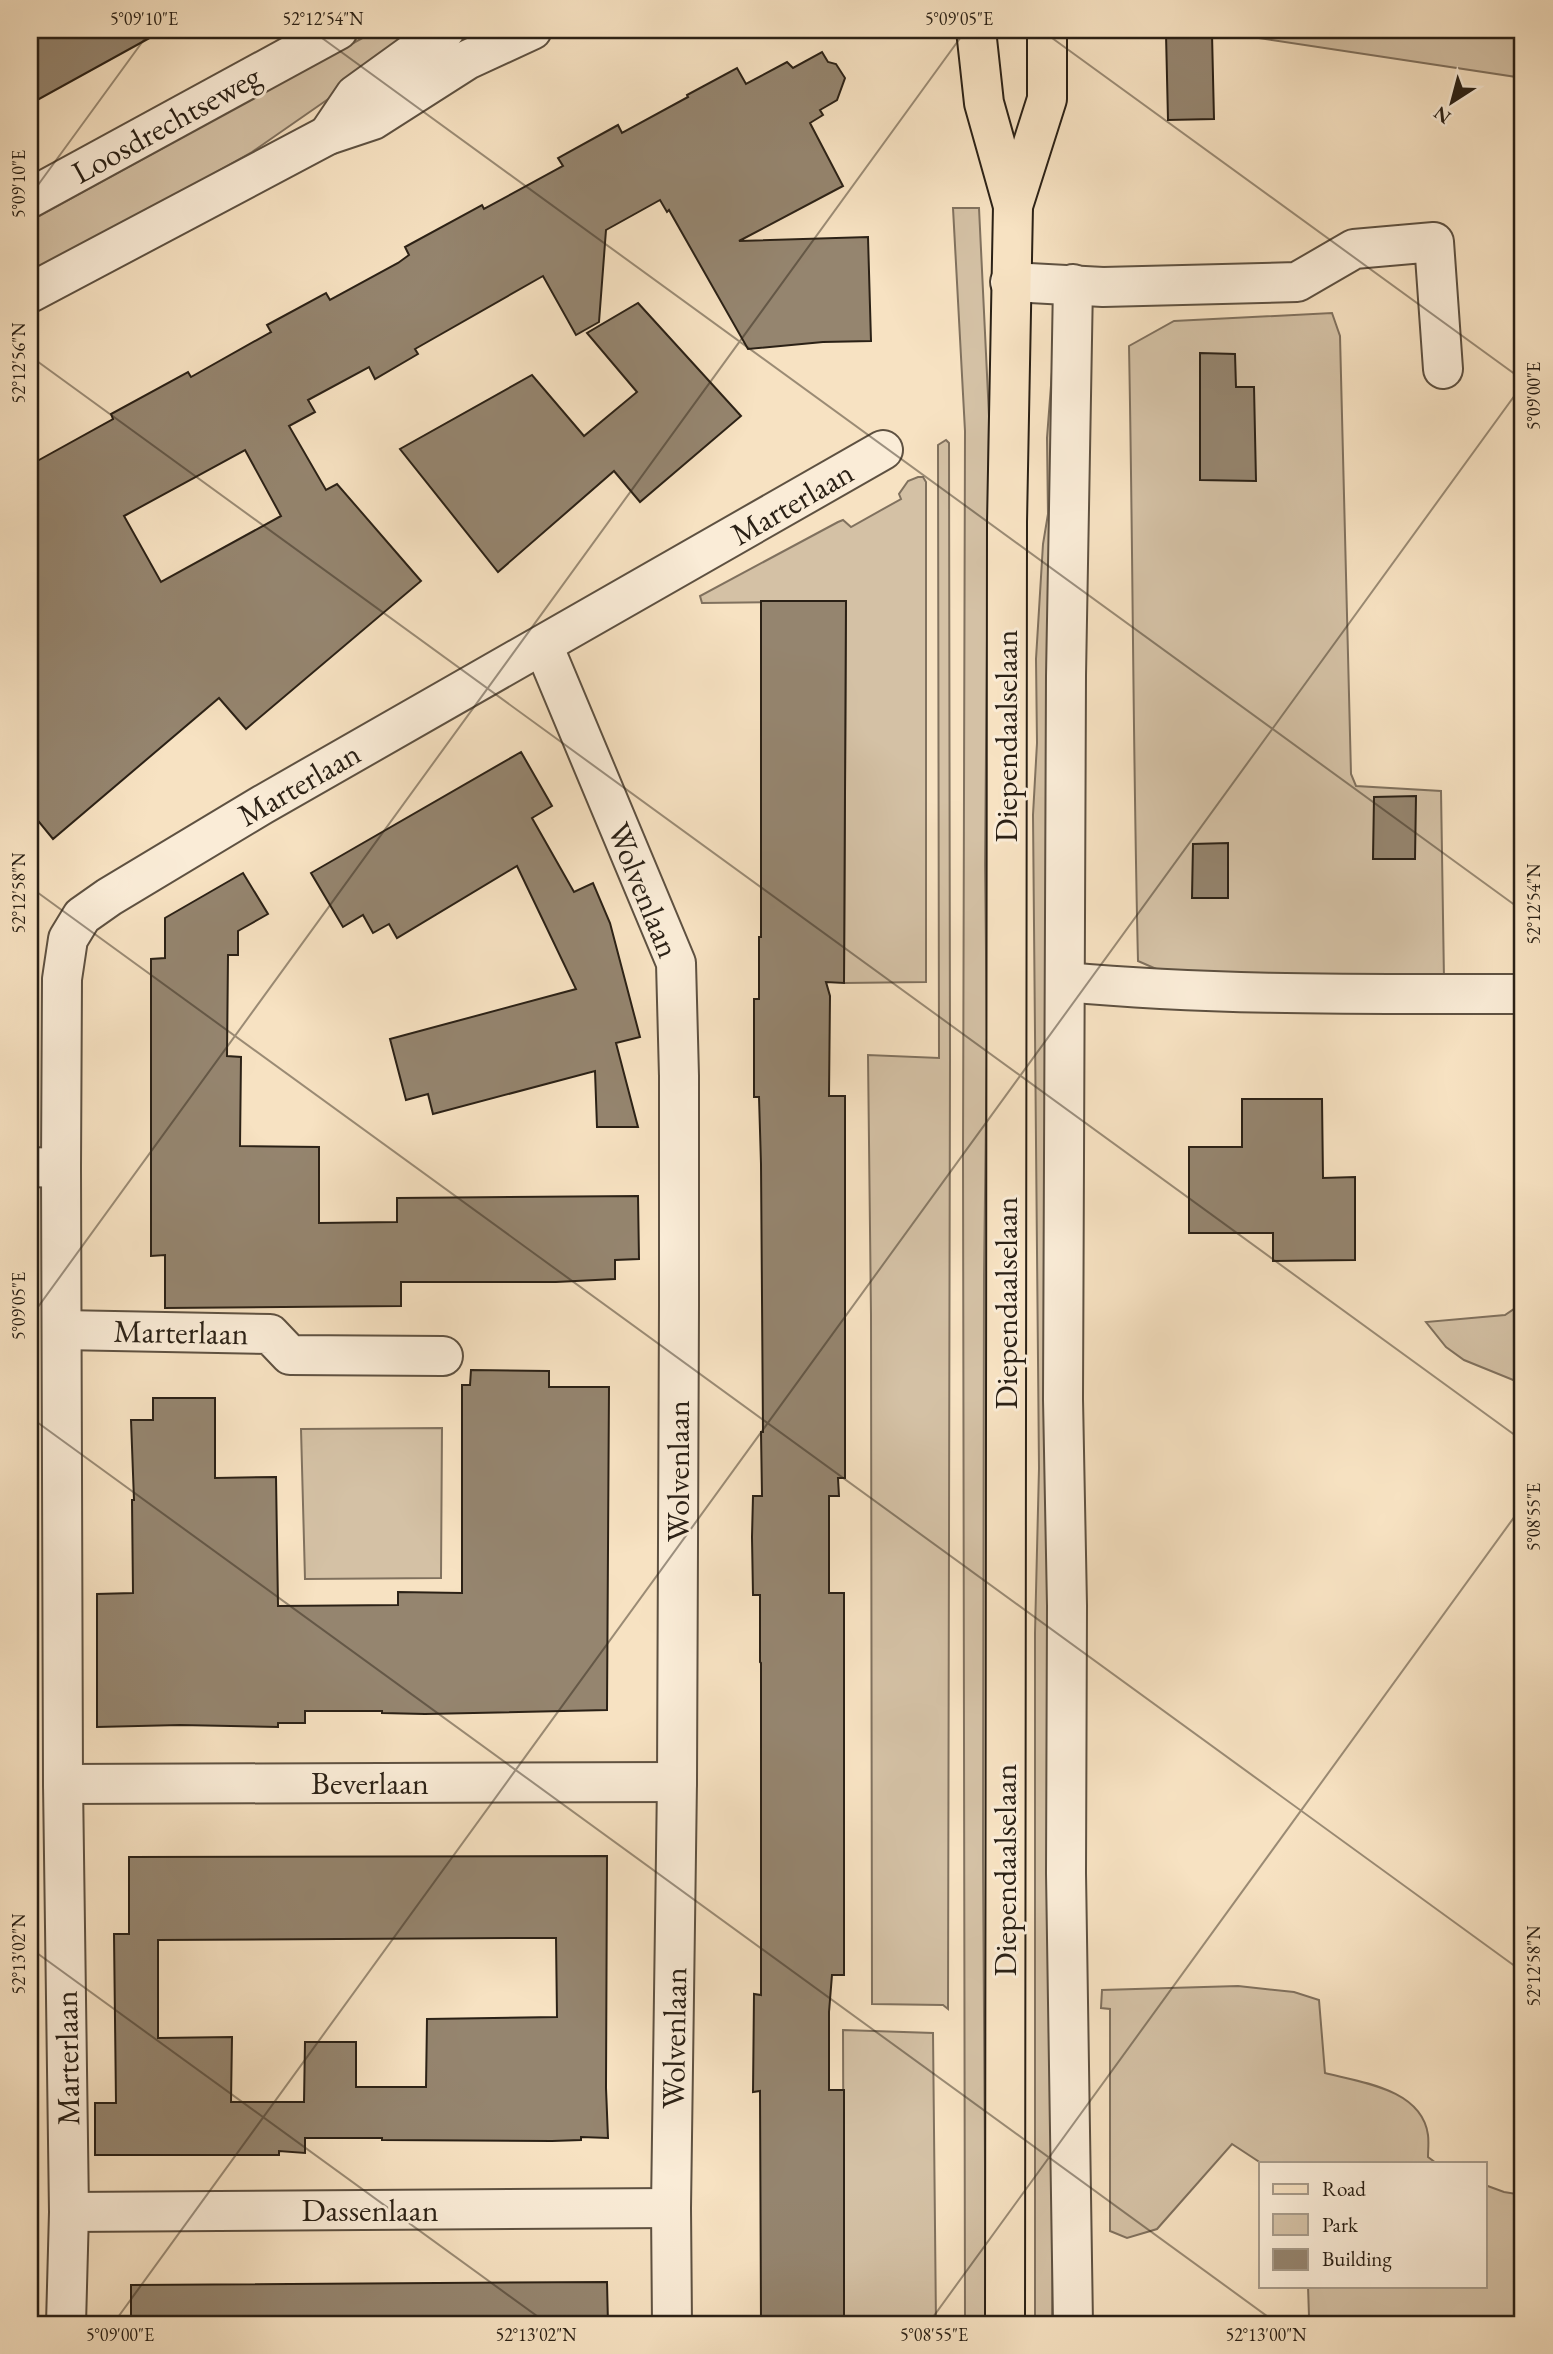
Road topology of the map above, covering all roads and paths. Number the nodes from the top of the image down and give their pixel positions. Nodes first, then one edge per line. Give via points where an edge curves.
1 (338, 30) edge
2 (532, 30) edge
3 (976, 30) edge
4 (1046, 30) edge
5 (451, 37) edge
6 (30, 198) edge
7 (1013, 205) junction
8 (1010, 282) junction
9 (1073, 284) junction
10 (30, 293) edge
11 (1443, 369) dead end
12 (883, 450) dead end
13 (543, 645) junction
14 (1065, 982) junction
15 (1523, 994) edge
16 (46, 1167) edge
17 (62, 1330) junction
18 (443, 1356) dead end
19 (677, 1782) junction
20 (63, 1784) junction
21 (671, 2208) junction
22 (69, 2212) junction
23 (66, 2324) edge
24 (673, 2324) edge
25 (1005, 2324) edge
26 (1073, 2324) edge

1 - 6 street, Loosdrechtseweg
2 - 5 street
3 - 7 main road, Diependaalselaan via 985,103
4 - 7 main road, Diependaalselaan via 1047,99
5 - 10 street via 373,120 328,135
7 - 8 main road, Diependaalselaan
8 - 9 street
8 - 25 main road, Diependaalselaan
9 - 11 street via 1297,282 1354,248 1434,242
9 - 14 street, Diependaalselaan
12 - 13 street, Marterlaan
13 - 16 street, Marterlaan via 262,805 82,916 68,939 62,979
13 - 19 street, Wolvenlaan via 676,963
14 - 15 street via 1331,994
14 - 26 street, Diependaalselaan via 1063,1399
16 - 17 street, Marterlaan
17 - 18 street, Marterlaan via 270,1334 290,1355
17 - 20 street, Marterlaan
19 - 20 street, Beverlaan
19 - 21 street, Wolvenlaan
20 - 22 street, Marterlaan
21 - 22 street, Dassenlaan
21 - 24 street, Wolvenlaan
22 - 23 street, Marterlaan

